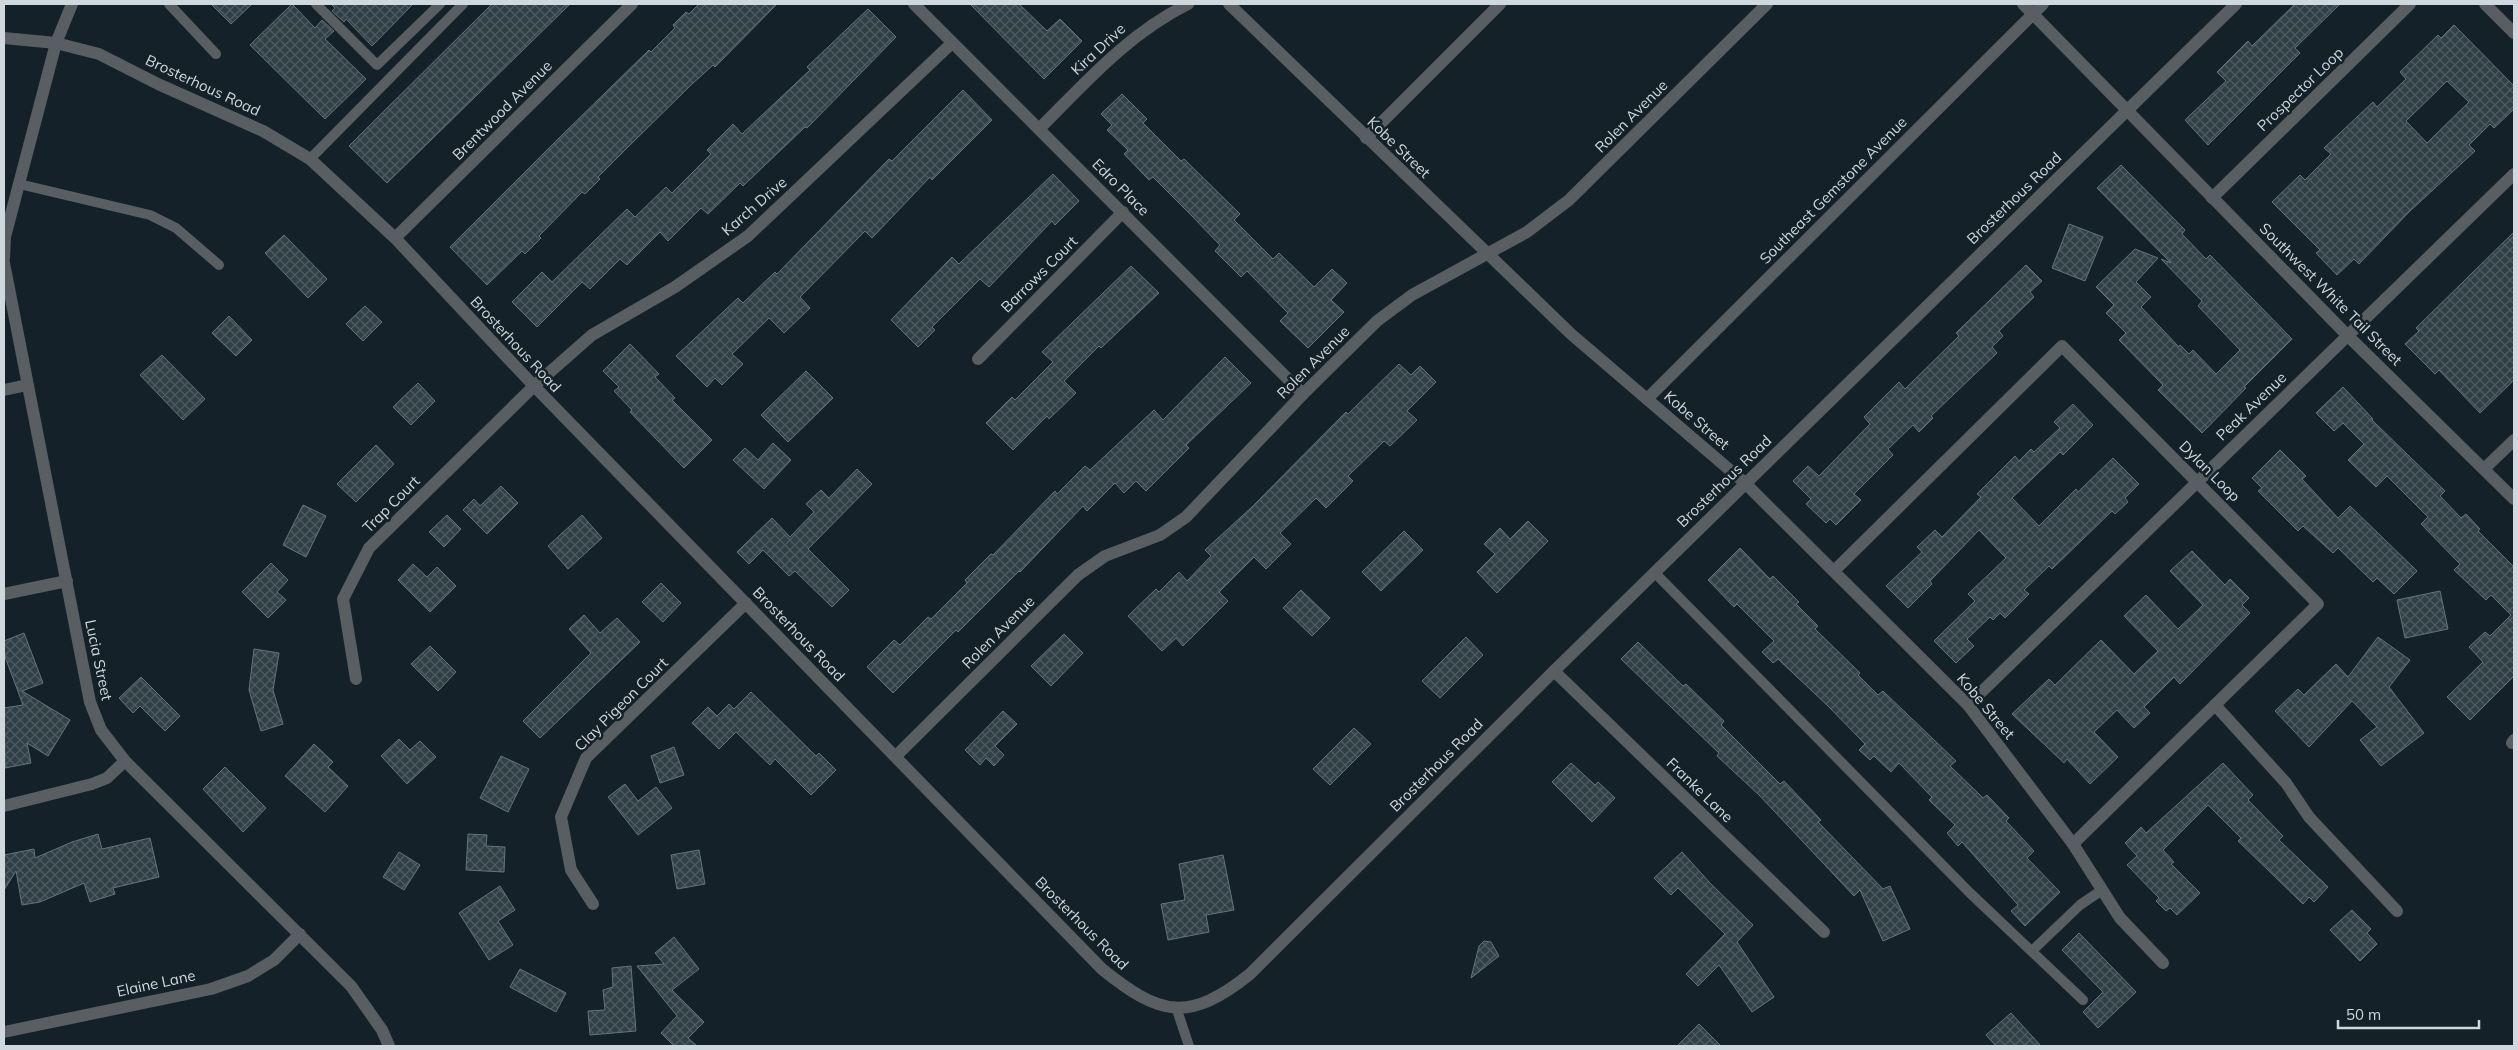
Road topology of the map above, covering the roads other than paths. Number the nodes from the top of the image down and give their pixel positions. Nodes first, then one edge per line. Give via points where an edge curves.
1 (72, 4) edge
2 (169, 4) edge
3 (316, 4) edge
4 (440, 4) edge
5 (463, 4) edge
6 (632, 4) edge
7 (914, 4) edge
8 (1188, 4) edge
9 (1229, 4) edge
10 (1500, 4) edge
11 (1767, 4) edge
12 (2023, 4) edge
13 (2043, 4) edge
14 (2236, 4) edge
15 (2410, 4) edge
16 (2485, 4) edge
17 (2032, 14) junction
18 (2514, 32) edge
19 (4, 38) edge
20 (56, 43) junction
21 (952, 44) junction
22 (216, 54) dead end
23 (2127, 110) junction
24 (1039, 129) junction
25 (1366, 138) junction
26 (310, 159) junction
27 (2514, 174) edge
28 (18, 184) junction
29 (2212, 198) junction
30 (1123, 212) junction
31 (395, 238) junction
32 (1487, 254) junction
33 (4, 258) edge
34 (4, 263) edge
35 (219, 265) dead end
36 (2347, 335) junction
37 (978, 359) dead end
38 (27, 385) junction
39 (534, 386) junction
40 (4, 390) edge
41 (1303, 394) junction
42 (1647, 399) junction
43 (2514, 440) edge
44 (2485, 468) junction
45 (2197, 481) junction
46 (1745, 483) junction
47 (2514, 499) edge
48 (1834, 571) junction
49 (1654, 572) junction
50 (67, 581) junction
51 (4, 594) edge
52 (746, 603) junction
53 (1554, 671) junction
54 (356, 679) dead end
55 (1968, 705) junction
56 (2215, 705) junction
57 (896, 756) junction
58 (126, 760) junction
59 (4, 806) edge
60 (2073, 844) junction
61 (2102, 890) junction
62 (593, 904) dead end
63 (2397, 911) dead end
64 (1824, 932) dead end
65 (300, 934) junction
66 (2033, 950) junction
67 (2163, 963) dead end
68 (2083, 1000) dead end
69 (1177, 1010) junction
70 (4, 1032) edge
71 (389, 1046) edge
72 (1189, 1046) edge

1 - 20 street
2 - 22 lane
3 - 4 lane via 377,65
5 - 26 lane
6 - 31 street, Brentwood Avenue
7 - 21 street, Edro Place
8 - 24 street, Kira Drive via 1142,30
9 - 25 street, Kobe Street
10 - 25 street
11 - 32 street, Rolen Avenue via 1569,200 1527,232
12 - 17 street, Southwest White Tail Street
13 - 17 street, Southeast Gemstone Avenue
14 - 23 street, Brosterhous Road
15 - 29 street, Prospector Loop
16 - 18 street
17 - 23 street, Southwest White Tail Street
17 - 42 street, Southeast Gemstone Avenue
19 - 20 street, Brosterhous Road
20 - 26 street, Brosterhous Road via 99,54 263,131
20 - 28 street
21 - 24 street, Edro Place
21 - 39 street, Karch Drive via 748,236 675,287 592,335
23 - 29 street, Southwest White Tail Street
23 - 46 street, Brosterhous Road
24 - 30 street, Edro Place
25 - 32 street, Kobe Street
26 - 31 street, Brosterhous Road
27 - 36 street, Peak Avenue
28 - 33 street via 5,237
28 - 35 lane via 150,215 176,228
29 - 36 street, Southwest White Tail Street
30 - 37 street, Barrows Court
30 - 41 street, Edro Place
31 - 39 street, Brosterhous Road
32 - 41 street, Rolen Avenue via 1412,295 1377,321
32 - 42 street, Kobe Street via 1571,334
34 - 38 street, Lucia Street
36 - 44 street, Southwest White Tail Street
36 - 45 street, Peak Avenue
38 - 40 street
38 - 50 street, Lucia Street
39 - 52 street, Brosterhous Road
39 - 54 street, Trap Court via 370,548 343,599
41 - 57 street, Rolen Avenue via 1186,517 1160,535 1104,556 1078,575
42 - 46 street, Kobe Street
43 - 44 street
44 - 47 street, Southwest White Tail Street
45 - 48 street, Dylan Loop via 2062,346
45 - 55 street, Peak Avenue
45 - 56 street, Dylan Loop via 2318,604
46 - 48 street, Kobe Street
46 - 49 street, Brosterhous Road
48 - 55 street, Kobe Street
49 - 53 street, Brosterhous Road
49 - 66 lane via 1970,893
50 - 51 street
50 - 58 street, Lucia Street via 90,702 101,730
52 - 57 street, Brosterhous Road
52 - 62 street, Clay Pigeon Court via 586,758 562,817 571,870
53 - 64 street, Franke Lane
53 - 69 street, Brosterhous Road via 1250,974 1228,992 1204,1004
55 - 60 street, Kobe Street
56 - 60 street, Dylan Loop
56 - 63 street via 2286,783 2309,817
57 - 69 street, Brosterhous Road via 1102,968 1151,1003
58 - 59 street via 107,778 92,784
58 - 65 street, Lucia Street
60 - 61 street, Kobe Street
61 - 66 lane via 2080,905
61 - 67 street, Kobe Street via 2120,918
65 - 70 street, Elaine Lane via 274,960 248,976 211,989
65 - 71 street, Lucia Street via 351,986 382,1030
66 - 68 lane
69 - 72 lane

